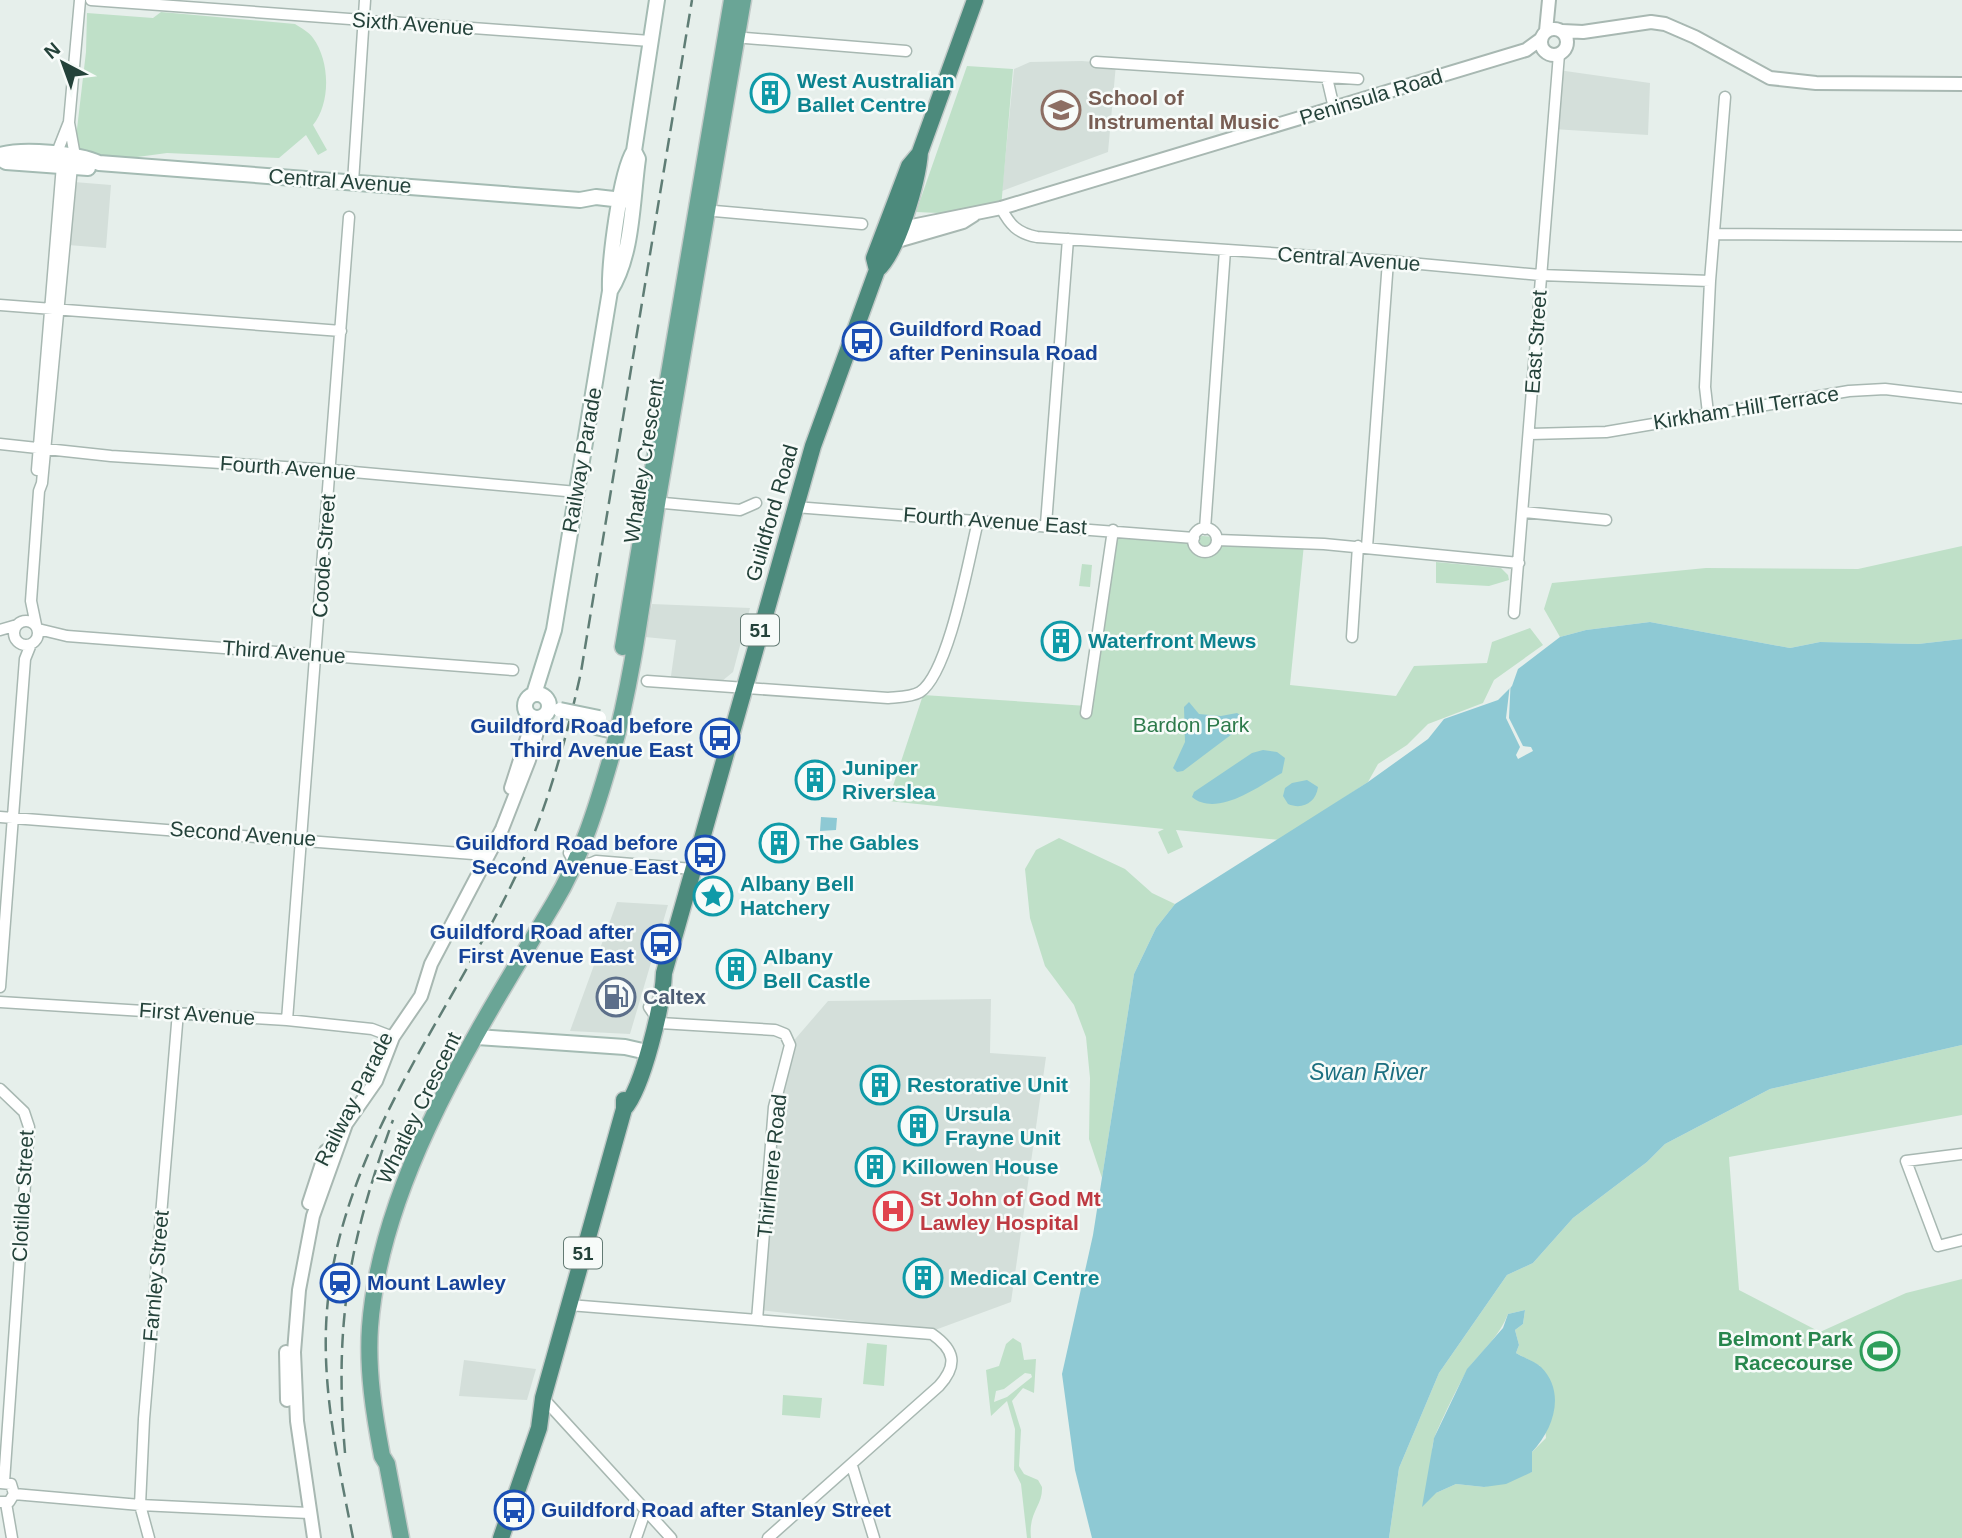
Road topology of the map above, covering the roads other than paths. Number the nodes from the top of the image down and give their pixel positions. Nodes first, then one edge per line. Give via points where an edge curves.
1 (80, 0) edge
2 (91, 0) edge
3 (365, 0) edge
4 (657, 0) edge
5 (732, 0) edge
6 (743, 0) edge
7 (975, 0) edge
8 (1549, 4) edge
9 (363, 20) junction
10 (731, 37) junction
11 (650, 41) junction
12 (1554, 42) junction
13 (906, 51) dead end
14 (1096, 62) dead end
15 (1327, 78) junction
16 (1358, 79) dead end
17 (1962, 84) edge
18 (1725, 97) dead end
19 (1334, 108) junction
20 (69, 122) junction
21 (920, 152) junction
22 (0, 156) edge
23 (66, 161) junction
24 (354, 182) junction
25 (626, 205) junction
26 (1001, 208) junction
27 (701, 210) junction
28 (349, 217) dead end
29 (862, 224) dead end
30 (1716, 233) junction
31 (1962, 236) edge
32 (891, 238) junction
33 (1068, 239) junction
34 (1225, 250) junction
35 (1388, 261) junction
36 (1540, 275) junction
37 (1710, 281) junction
38 (0, 305) edge
39 (54, 309) junction
40 (341, 331) junction
41 (1962, 398) edge
42 (1708, 413) junction
43 (1530, 435) junction
44 (0, 444) edge
45 (42, 447) junction
46 (331, 470) junction
47 (577, 492) junction
48 (652, 502) junction
49 (756, 503) dead end
50 (795, 507) junction
51 (1523, 512) junction
52 (1606, 520) dead end
53 (978, 521) junction
54 (1046, 524) junction
55 (1205, 529) junction
56 (1112, 530) junction
57 (1194, 538) junction
58 (1217, 540) junction
59 (1363, 547) junction
60 (1519, 563) junction
61 (30, 601) junction
62 (1514, 613) dead end
63 (19, 623) junction
64 (35, 634) junction
65 (1352, 637) dead end
66 (17, 639) junction
67 (317, 654) junction
68 (25, 659) junction
69 (513, 670) dead end
70 (647, 681) dead end
71 (744, 688) junction
72 (545, 709) junction
73 (1086, 713) dead end
74 (608, 725) junction
75 (0, 817) edge
76 (15, 818) junction
77 (301, 839) junction
78 (574, 853) junction
79 (482, 854) junction
80 (693, 869) junction
81 (0, 987) edge
82 (0, 1002) edge
83 (178, 1012) junction
84 (652, 1014) junction
85 (287, 1020) junction
86 (389, 1036) junction
87 (477, 1037) junction
88 (642, 1051) junction
89 (0, 1090) edge
90 (1962, 1154) edge
91 (1962, 1240) edge
92 (569, 1305) junction
93 (757, 1320) junction
94 (543, 1398) junction
95 (382, 1456) junction
96 (852, 1466) junction
97 (2, 1483) edge
98 (14, 1494) junction
99 (3, 1502) edge
100 (140, 1506) junction
101 (646, 1509) junction
102 (308, 1511) junction
103 (12, 1538) edge
104 (149, 1538) edge
105 (314, 1538) edge
106 (394, 1538) edge
107 (401, 1538) edge
108 (491, 1538) edge
109 (501, 1538) edge
110 (636, 1538) edge
111 (671, 1538) edge
112 (768, 1538) edge
113 (874, 1538) edge

1 - 20 street
2 - 9 street, Sixth Avenue
3 - 9 street
4 - 11 main road, Railway Parade
5 - 10 main road, Whatley Crescent
6 - 10 main road, Whatley Crescent
7 - 21 highway, Guildford Road / 51
8 - 12 street, East Street
9 - 11 street, Sixth Avenue
9 - 24 street
10 - 13 street
10 - 27 main road, Whatley Crescent
11 - 25 main road, Railway Parade via 634,151 628,160
12 - 17 street, Peninsula Road via 1636,22 1665,24 1770,78
12 - 19 street, Peninsula Road
12 - 36 street, East Street via 1558,70
14 - 15 street
15 - 16 street
15 - 19 street
18 - 30 street
19 - 26 street, Peninsula Road
20 - 23 street
20 - 23 street
21 - 32 highway, Guildford Road / 51 via 919,171
21 - 32 highway, Guildford Road / 51 via 909,166
22 - 23 main road, Central Avenue via 11,152
23 - 24 main road, Central Avenue via 89,168 99,163
23 - 39 street
24 - 25 main road, Central Avenue via 580,200 596,197
25 - 47 main road, Railway Parade via 609,274
26 - 32 street, Peninsula Road via 961,214
26 - 33 street, Central Avenue via 1011,227 1024,235
27 - 29 street
27 - 48 main road, Whatley Crescent
28 - 40 street, Coode Street
30 - 31 street
30 - 37 street
32 - 50 highway, Guildford Road / 51 via 874,258 877,270
33 - 34 street, Central Avenue
33 - 54 street
34 - 35 street, Central Avenue
34 - 55 street
35 - 36 street, Central Avenue
35 - 59 street
36 - 37 street, Central Avenue
36 - 43 street, East Street
37 - 42 street via 1704,387
38 - 39 street
39 - 40 street
39 - 45 street
40 - 46 street, Coode Street
41 - 42 street, Kirkham Hill Terrace via 1885,389 1849,391
42 - 43 street, Kirkham Hill Terrace via 1606,432
43 - 51 street, East Street
44 - 45 street, Fourth Avenue
45 - 46 street, Fourth Avenue via 123,457
45 - 61 street
46 - 47 street, Fourth Avenue
46 - 67 street, Coode Street
47 - 72 main road, Railway Parade
48 - 49 street via 740,510
48 - 74 main road, Whatley Crescent
50 - 53 street, Fourth Avenue East
50 - 71 highway, Guildford Road / 51
51 - 52 street
51 - 60 street, East Street
53 - 54 street, Fourth Avenue East
53 - 71 street via 943,658 919,693 888,698
54 - 56 street, Fourth Avenue East
55 - 57 street
55 - 58 street via 1215,533
56 - 57 street, Fourth Avenue East
56 - 73 street
57 - 58 street via 1197,548 1206,552 1213,550
58 - 59 street
59 - 60 street
59 - 65 street
60 - 62 street, East Street
61 - 63 street
61 - 64 street
63 - 64 street via 27,621
63 - 66 street
64 - 66 street
64 - 67 street, Third Avenue
64 - 68 street
66 - 68 street
67 - 69 street, Third Avenue
67 - 77 street, Coode Street
68 - 76 street
70 - 71 street
71 - 80 highway, Guildford Road / 51
72 - 74 main road, bridge
72 - 79 street, Railway Parade via 502,829
74 - 78 main road, Whatley Crescent
75 - 76 street, Second Avenue
76 - 77 street, Second Avenue
76 - 81 street
77 - 79 street, Second Avenue
77 - 85 street, Coode Street
78 - 80 street via 596,861
78 - 87 main road, Whatley Crescent via 554,903
79 - 86 street, Railway Parade via 478,878 431,964 421,996
80 - 84 highway, Guildford Road / 51 via 664,973 655,987
82 - 83 street, First Avenue
83 - 85 street, First Avenue
83 - 100 street, Farnley Street
84 - 88 highway, Guildford Road / 51
84 - 93 street, Thirlmere Road via 699,1027 775,1030 785,1034 790,1045 774,1107
85 - 86 street, First Avenue via 372,1029
86 - 102 street, Railway Parade via 376,1082 358,1104 333,1154 305,1258 294,1360
87 - 88 main road
87 - 95 main road, Whatley Crescent via 412,1164 382,1253 370,1340
88 - 92 highway, Guildford Road / 51 via 624,1097
89 - 97 street, Clotilde Street via 24,1112 29,1127
90 - 91 street via 1906,1161 1938,1246
92 - 93 street
92 - 94 highway, Guildford Road / 51
93 - 96 street via 932,1334 951,1351 950,1374
94 - 101 street
94 - 108 highway, Guildford Road / 51
94 - 109 highway, Guildford Road / 51 via 539,1428
95 - 106 main road, Whatley Crescent via 379,1466
95 - 107 main road, Whatley Crescent
96 - 112 street
96 - 113 street
97 - 98 street via 13,1487
98 - 99 street
98 - 100 street
99 - 103 street
100 - 102 street
100 - 104 street, Farnley Street
101 - 110 street
101 - 111 street
102 - 105 street, Railway Parade

